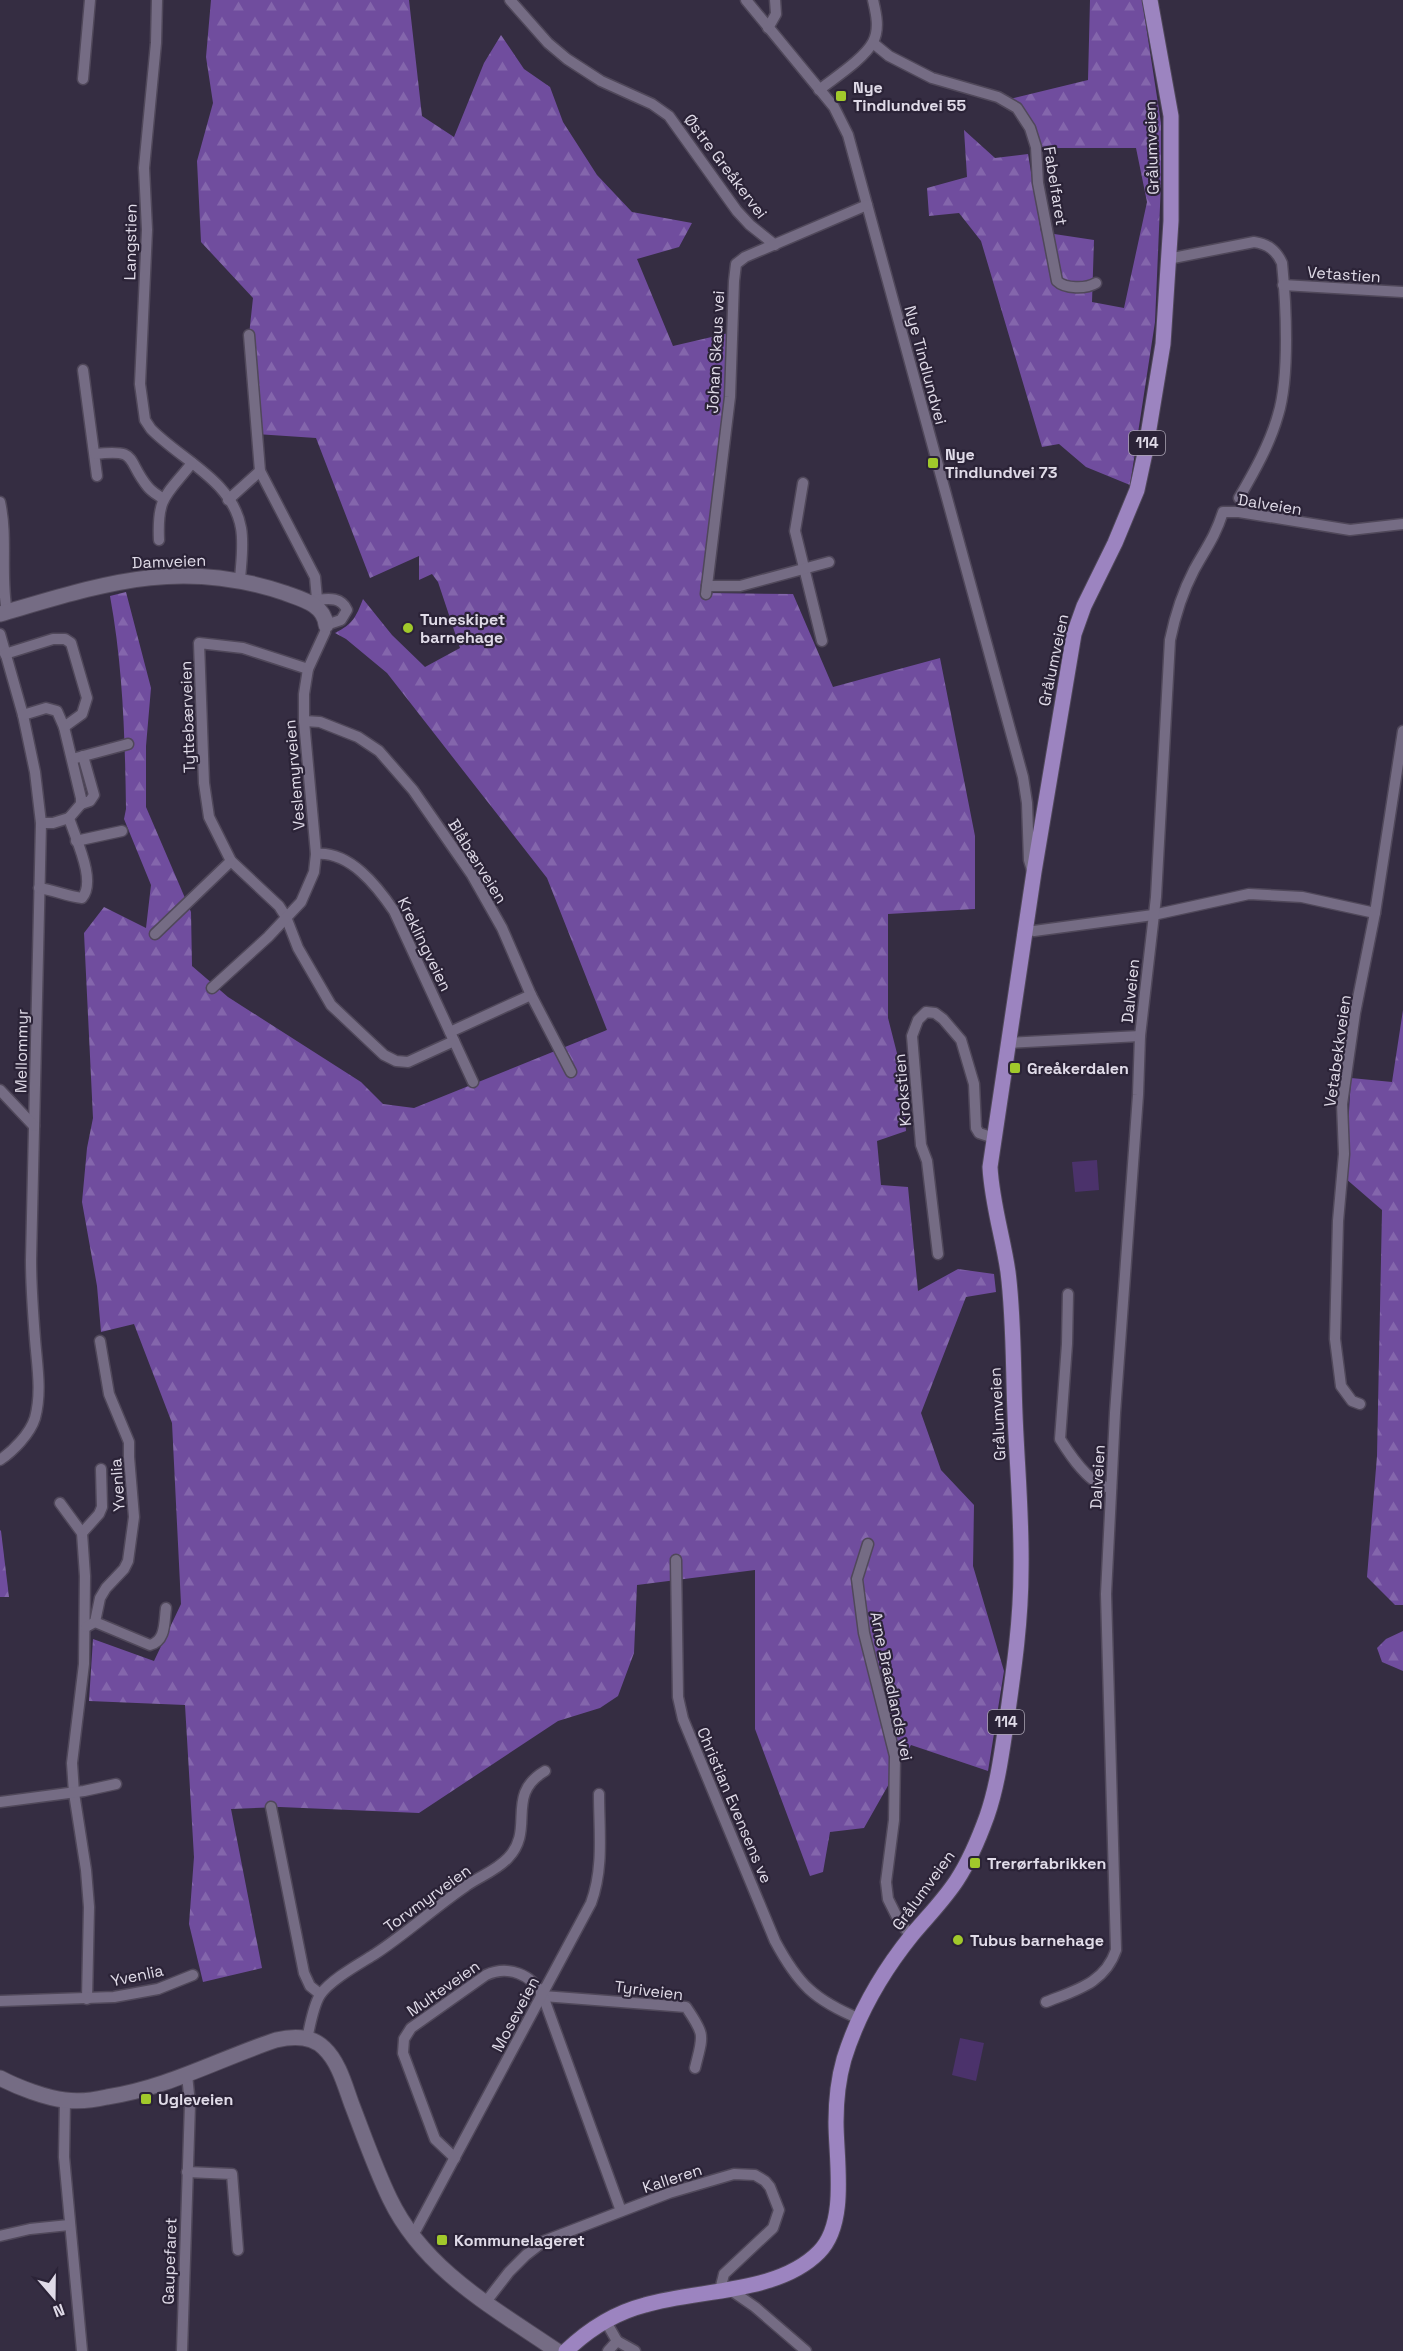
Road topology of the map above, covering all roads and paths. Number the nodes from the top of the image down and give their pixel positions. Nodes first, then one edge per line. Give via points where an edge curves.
1 (90, 0) edge
2 (157, 0) edge
3 (510, 0) edge
4 (746, 0) edge
5 (775, 0) edge
6 (873, 0) edge
7 (1150, 0) edge
8 (768, 28) junction
9 (873, 43) junction
10 (82, 79) dead end
11 (819, 90) junction
12 (867, 205) junction
13 (775, 244) junction
14 (1168, 259) junction
15 (1096, 283) dead end
16 (1283, 285) junction
17 (1403, 292) edge
18 (249, 335) dead end
19 (83, 370) dead end
20 (95, 454) junction
21 (192, 463) junction
22 (260, 471) junction
23 (97, 476) dead end
24 (803, 483) dead end
25 (1239, 498) dead end
26 (163, 499) junction
27 (228, 500) junction
28 (0, 502) edge
29 (1403, 524) edge
30 (159, 540) dead end
31 (829, 562) dead end
32 (804, 568) junction
33 (240, 580) junction
34 (311, 600) junction
35 (3, 613) edge
36 (326, 625) junction
37 (0, 634) edge
38 (822, 641) dead end
39 (5, 654) junction
40 (308, 669) junction
41 (23, 715) junction
42 (304, 721) junction
43 (64, 727) junction
44 (1403, 731) edge
45 (128, 744) dead end
46 (78, 757) junction
47 (69, 818) junction
48 (40, 823) junction
49 (122, 831) dead end
50 (76, 842) junction
51 (316, 854) junction
52 (231, 861) junction
53 (1034, 872) junction
54 (39, 888) junction
55 (1375, 913) junction
56 (1153, 915) junction
57 (286, 917) junction
58 (1034, 931) dead end
59 (155, 934) dead end
60 (212, 988) dead end
61 (531, 995) junction
62 (452, 1036) junction
63 (1140, 1036) junction
64 (1008, 1043) junction
65 (571, 1072) dead end
66 (473, 1082) dead end
67 (0, 1090) edge
68 (34, 1126) junction
69 (994, 1138) junction
70 (938, 1254) dead end
71 (1068, 1294) dead end
72 (100, 1341) dead end
73 (1360, 1404) dead end
74 (0, 1460) edge
75 (101, 1468) dead end
76 (1111, 1488) junction
77 (60, 1503) dead end
78 (82, 1533) junction
79 (868, 1544) dead end
80 (676, 1560) dead end
81 (166, 1608) dead end
82 (90, 1624) junction
83 (545, 1771) dead end
84 (116, 1784) dead end
85 (74, 1793) junction
86 (599, 1794) dead end
87 (0, 1802) edge
88 (271, 1807) dead end
89 (911, 1936) junction
90 (193, 1975) dead end
91 (320, 1994) junction
92 (543, 1996) junction
93 (87, 1999) junction
94 (0, 2001) edge
95 (1046, 2002) dead end
96 (860, 2019) junction
97 (307, 2039) junction
98 (695, 2068) dead end
99 (187, 2075) junction
100 (0, 2078) edge
101 (65, 2100) junction
102 (455, 2158) junction
103 (187, 2172) junction
104 (621, 2211) junction
105 (69, 2225) junction
106 (412, 2235) junction
107 (0, 2236) edge
108 (238, 2250) dead end
109 (724, 2290) junction
110 (485, 2303) junction
111 (605, 2320) junction
112 (616, 2341) junction
113 (82, 2351) edge
114 (182, 2351) edge
115 (557, 2351) edge
116 (566, 2351) edge
117 (608, 2351) edge
118 (635, 2351) edge
119 (806, 2351) edge

1 - 10 street
2 - 21 street, Langstien via 144,168 147,230 140,384 144,420
3 - 13 street, Østre Greåkervei via 567,59 669,116 737,211
4 - 8 street, Nye Tindlundvei
5 - 8 street via 775,19
6 - 9 street via 877,31
7 - 14 main road, Grålumveien / 114 via 1171,116
8 - 11 street, Nye Tindlundvei
9 - 11 street
9 - 15 street, Fabelfaret via 932,78 998,97 1017,108 1036,147 1038,183 1057,281 1069,286
11 - 12 street, Nye Tindlundvei via 834,107 848,135
12 - 13 street, Johan Skaus vei
12 - 53 street, Nye Tindlundvei via 1023,777 1029,860
13 - 32 street, Johan Skaus vei via 740,260 734,271 730,397 706,590 740,586
14 - 16 street via 1262,243 1279,257
14 - 53 main road, Grålumveien / 114 via 1163,344 1143,465 1131,505 1074,634
16 - 17 street, Vetastien
16 - 25 street via 1285,362 1279,412
18 - 22 street
19 - 20 street
20 - 23 street
20 - 26 street via 125,453 148,488
21 - 26 street
21 - 27 street, Langstien via 213,480
22 - 27 street
22 - 34 street via 315,577
24 - 32 street via 795,531
26 - 30 street via 158,513
27 - 33 street, Langstien via 242,530
28 - 35 street via 4,532
29 - 56 street, Dalveien via 1350,530 1223,512 1209,548 1183,595 1170,640
31 - 32 street, Johan Skaus vei
32 - 38 street
33 - 34 street, Damveien
33 - 35 street, Damveien via 193,575 142,578
34 - 36 street
34 - 36 street, Damveien via 334,599 346,607 341,620
36 - 40 street, Veslemyrveien
37 - 39 street, Mellommyr
39 - 41 street, Mellommyr
39 - 43 street via 53,639 65,639 71,644 87,698 82,714
40 - 42 street, Veslemyrveien
40 - 52 street, Tyttebærveien via 243,648 199,643 208,817
41 - 43 street via 52,708
41 - 48 street, Mellommyr
42 - 51 street, Veslemyrveien
42 - 61 street, Blåbærveien via 320,722 358,737 379,751 412,790 472,874 502,928
43 - 46 street
44 - 55 street, Vetabekkveien
45 - 46 street
46 - 47 street via 93,795
47 - 48 street
47 - 50 street
48 - 54 street, Mellommyr
49 - 50 street
50 - 54 street via 87,873 85,895 64,896
51 - 57 street, Veslemyrveien via 308,889
51 - 62 street, Kreklingveien via 338,856 379,890 394,911
52 - 57 street, Tyttebærveien
52 - 59 street
53 - 64 main road, Grålumveien / 114
54 - 68 street, Mellommyr
55 - 56 street via 1302,897 1249,894
55 - 73 street, Vetabekkveien via 1342,1104 1344,1154 1338,1221 1338,1372 1346,1395
56 - 58 street
56 - 63 street, Dalveien
57 - 60 street
57 - 62 street, Tyttebærveien via 298,948 331,1005 384,1055 408,1062
61 - 62 street, Tyttebærveien
61 - 65 street, Blåbærveien
62 - 66 street, Kreklingveien
63 - 64 street
63 - 76 street, Dalveien
64 - 69 main road, Grålumveien / 114
67 - 68 street
68 - 74 street, Mellommyr via 31,1292 38,1402 27,1434
69 - 70 street, Krokstien via 976,1128 974,1084 961,1040 944,1019 935,1013 922,1014 912,1036 921,1145 927,1161
69 - 89 main road, Grålumveien / 114 via 991,1186 1008,1273 1012,1335 1021,1547 1019,1621 999,1772 991,1802 966,1865
71 - 76 street via 1059,1436 1090,1477
72 - 82 street, Yvenlia via 109,1394 129,1442 134,1517 128,1561 105,1588
75 - 78 street, Yvenlia via 102,1507
76 - 95 street, Dalveien via 1106,1594 1116,1950 1105,1973
77 - 78 street
78 - 82 street, Yvenlia
79 - 89 street, Arne Braadlands vei via 857,1579 864,1633 895,1756 894,1820 886,1882 888,1899
80 - 96 street, Christian Evensens ve via 678,1697 682,1719 787,1964 819,1999
81 - 82 street via 161,1637 150,1645
82 - 85 street, Yvenlia via 72,1764
83 - 91 street, Torvmyrveien via 526,1787 521,1831 509,1858
84 - 85 street
85 - 87 street
85 - 93 street, Yvenlia via 89,1907
86 - 92 street, Moseveien via 597,1887
88 - 91 street via 304,1973 310,1986
89 - 96 main road, Grålumveien / 114 via 879,1982
90 - 93 street, Yvenlia via 158,1989
91 - 97 street
92 - 98 street, Tyriveien via 686,2007 703,2038
92 - 102 street, Moseveien
92 - 102 street, Multeveien via 534,1983 516,1972 495,1971 407,2034 403,2053 422,2108 435,2139
92 - 104 street, Multeveien
93 - 94 street, Yvenlia
96 - 109 main road, Grålumveien / 114 via 844,2059 837,2091 837,2209 829,2239 798,2268 769,2280
97 - 99 street via 276,2040
97 - 106 street via 324,2047 334,2061 379,2176
99 - 101 street via 124,2095
99 - 103 street, Gaupefaret
100 - 101 street
101 - 105 street
102 - 106 street, Moseveien
103 - 108 street via 232,2174
103 - 114 street, Gaupefaret
104 - 109 street, Kalleren via 734,2174 765,2181 777,2199 777,2220 724,2274
104 - 110 street, Kalleren via 544,2241 509,2272
105 - 107 street
105 - 113 street
106 - 110 street via 442,2268
109 - 111 main road, Grålumveien / 114 via 651,2303
109 - 119 street via 755,2307
110 - 115 street
111 - 112 street
111 - 116 main road, Grålumveien / 114
112 - 117 street
112 - 118 street

